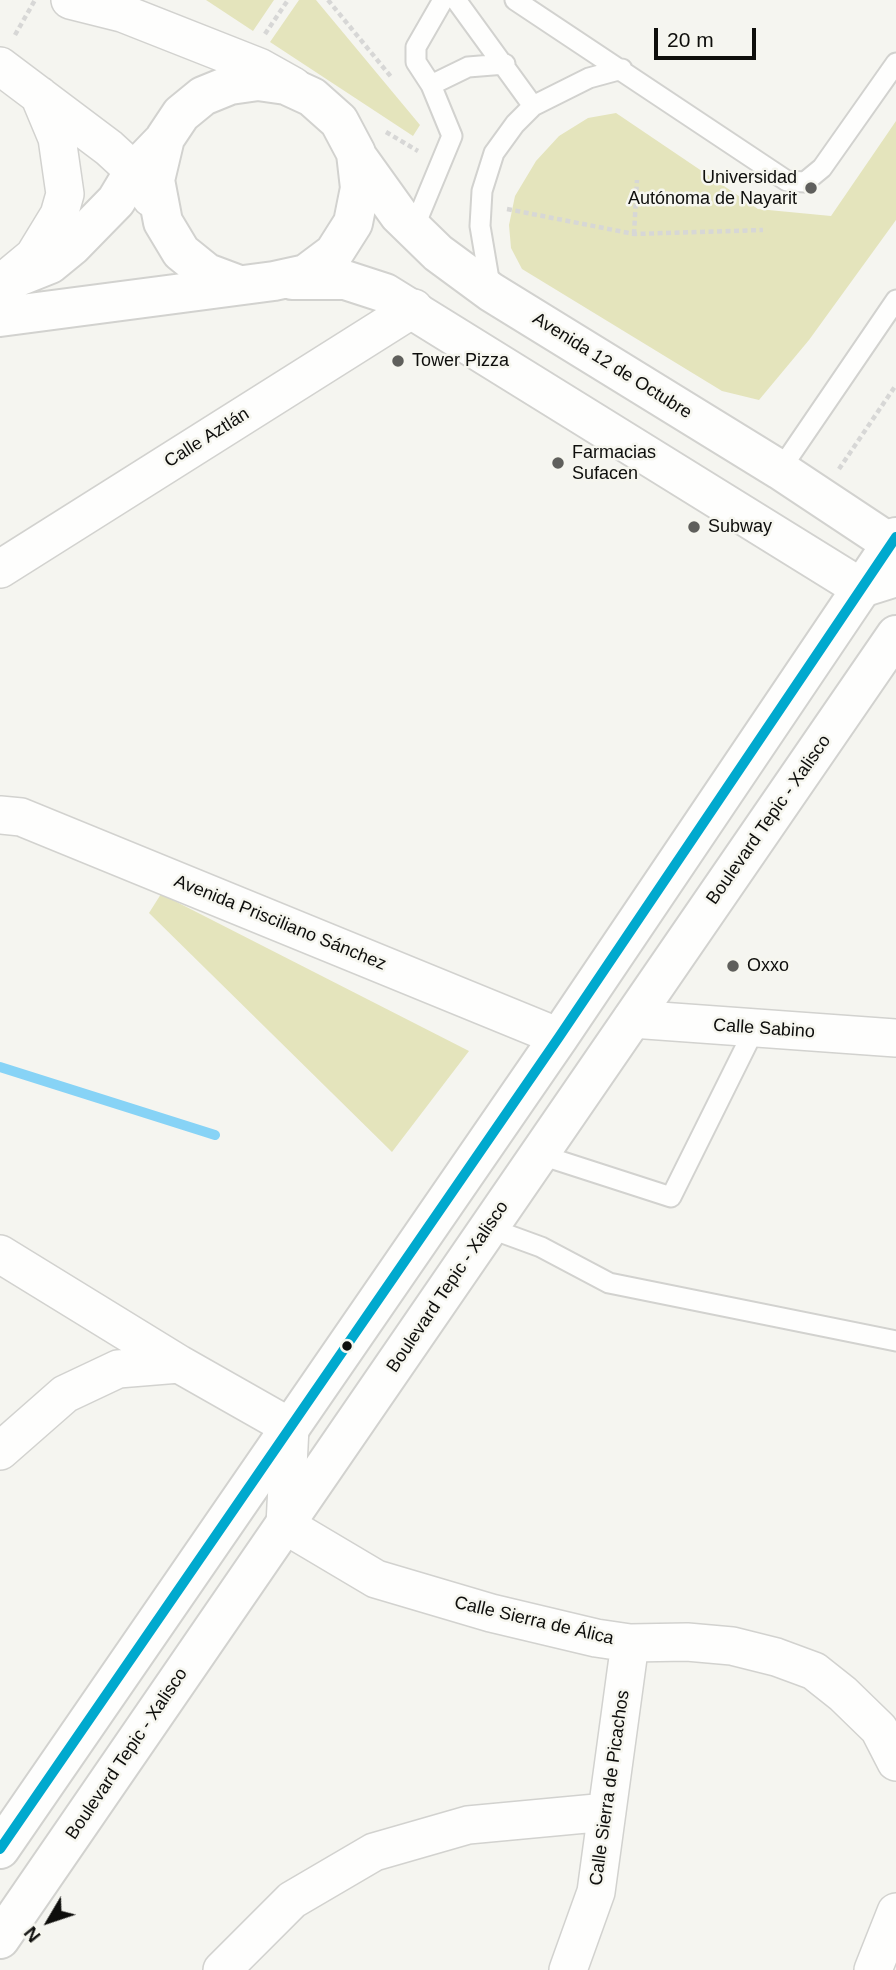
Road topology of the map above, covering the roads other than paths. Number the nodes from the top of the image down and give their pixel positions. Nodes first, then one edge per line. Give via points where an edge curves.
1 (70, 0) edge
2 (443, 0) edge
3 (456, 0) edge
4 (515, 0) edge
5 (7, 51) edge
6 (505, 64) junction
7 (896, 64) edge
8 (622, 69) junction
9 (431, 85) junction
10 (39, 95) junction
11 (312, 97) junction
12 (533, 106) junction
13 (165, 138) junction
14 (356, 153) junction
15 (134, 171) junction
16 (163, 222) junction
17 (413, 230) junction
18 (280, 280) junction
19 (0, 284) edge
20 (239, 285) junction
21 (491, 292) junction
22 (896, 300) edge
23 (414, 308) junction
24 (0, 317) edge
25 (780, 470) junction
26 (888, 559) edge
27 (0, 569) edge
28 (896, 635) edge
29 (0, 815) edge
30 (632, 1019) junction
31 (755, 1028) junction
32 (559, 1037) junction
33 (896, 1038) edge
34 (538, 1154) junction
35 (489, 1228) junction
36 (0, 1254) edge
37 (896, 1341) edge
38 (179, 1364) junction
39 (290, 1427) junction
40 (0, 1451) edge
41 (285, 1525) junction
42 (631, 1643) junction
43 (896, 1762) edge
44 (607, 1812) junction
45 (0, 1849) edge
46 (896, 1912) edge
47 (0, 1939) edge
48 (222, 1970) edge
49 (568, 1970) edge
50 (873, 1970) edge

1 - 11 street via 122,13 259,67
2 - 9 lane via 416,47 416,62
3 - 6 lane
4 - 8 lane
5 - 10 street
6 - 9 lane via 468,66
6 - 12 lane
7 - 8 lane via 822,168 805,182 788,181
8 - 12 lane via 589,78
9 - 17 lane via 452,136
10 - 15 street via 85,127
10 - 19 street via 57,138 65,194 59,215 34,256
11 - 13 main road, Avenida 12 de Octubre via 286,85 258,81 230,85 188,108
11 - 14 main road, Avenida 12 de Octubre via 339,121
12 - 21 lane via 494,153 482,191 480,226
13 - 15 main road, Avenida 12 de Octubre
13 - 16 main road, Avenida 12 de Octubre via 155,180
14 - 17 main road, Avenida 12 de Octubre
14 - 18 main road, Avenida 12 de Octubre via 360,188 353,223 334,253 306,274
15 - 16 street
15 - 19 main road, Avenida 12 de Octubre via 116,201 72,246 50,264
16 - 20 main road, Avenida 12 de Octubre via 190,259 207,273
17 - 21 main road, Avenida 12 de Octubre
18 - 20 main road, Avenida 12 de Octubre
18 - 23 main road, Avenida 12 de Octubre via 345,280
20 - 24 main road, Avenida 12 de Octubre
21 - 25 main road, Avenida 12 de Octubre
22 - 25 lane
23 - 26 main road, Avenida 12 de Octubre
23 - 27 street, Calle Aztlán
25 - 26 main road, Avenida 12 de Octubre via 822,496
26 - 32 main road
28 - 30 main road, Boulevard Tepic - Xalisco
29 - 32 street, Avenida Prisciliano Sánchez via 21,817
30 - 31 street, Calle Sabino
30 - 34 main road, Boulevard Tepic - Xalisco
31 - 33 street, Calle Sabino
31 - 34 lane via 671,1197
32 - 39 main road
34 - 35 main road, Boulevard Tepic - Xalisco
35 - 37 lane via 541,1247 609,1283
35 - 41 main road, Boulevard Tepic - Xalisco
36 - 38 street
38 - 39 street
38 - 40 street via 118,1370 65,1394
39 - 41 street
39 - 45 main road
41 - 42 street, Calle Sierra de Álica via 376,1579 491,1613
41 - 47 main road, Boulevard Tepic - Xalisco
42 - 43 street, Calle Sierra de Álica via 732,1646 814,1671 879,1729
42 - 44 street, Calle Sierra de Picachos
44 - 48 street via 468,1825 374,1852 292,1900
44 - 49 street, Calle Sierra de Picachos via 596,1892
46 - 50 street

